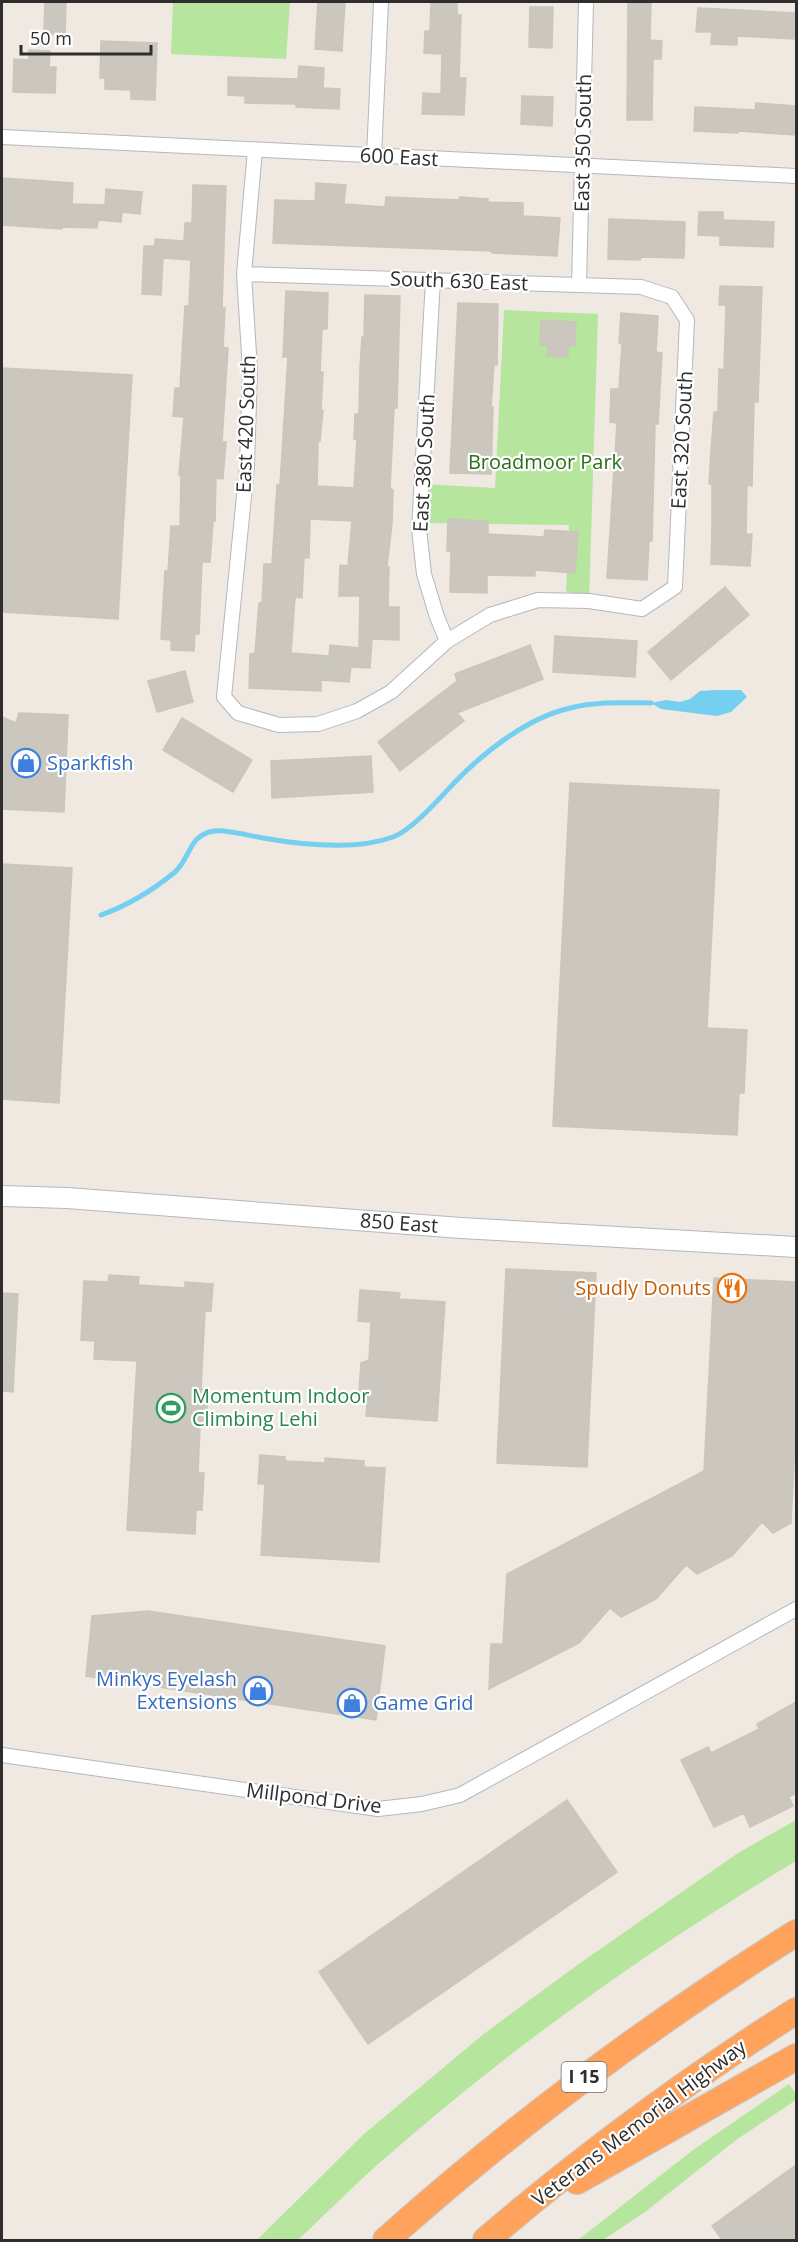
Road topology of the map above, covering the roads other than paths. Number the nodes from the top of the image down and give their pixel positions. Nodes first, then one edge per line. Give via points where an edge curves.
1 (381, 2) edge
2 (586, 2) edge
3 (2, 137) edge
4 (255, 150) junction
5 (374, 156) junction
6 (582, 166) junction
7 (796, 176) edge
8 (244, 274) junction
9 (433, 280) junction
10 (579, 285) junction
11 (672, 297) joint
12 (447, 641) junction
13 (2, 1196) edge
14 (796, 1247) edge
15 (796, 1610) edge
16 (2, 1755) edge
17 (796, 1933) edge
18 (796, 2011) edge
19 (796, 2057) edge
20 (511, 2219) junction
21 (386, 2241) edge
22 (486, 2241) edge

1 - 5 street
2 - 6 street, East 350 South
3 - 4 street, 600 East
4 - 5 street, 600 East
4 - 8 street, East 420 South
5 - 6 street, 600 East
6 - 7 street, 600 East
6 - 10 street, East 350 South
8 - 9 street, South 630 East
8 - 12 street, East 420 South via 250,370 247,466 224,697 238,713 279,725 318,724 357,711 391,692
9 - 10 street, South 630 East
9 - 12 street, East 380 South via 419,529 424,574
10 - 11 street, South 630 East via 641,287
11 - 12 street, East 320 South via 687,320 675,587 642,609 538,600 490,615
13 - 14 main road, 850 East
15 - 16 street, Millpond Drive via 460,1795 422,1804 378,1809
17 - 21 highway, I 15 via 586,2075 458,2177
18 - 20 highway, Veterans Memorial Highway via 642,2116
19 - 20 highway
20 - 22 highway, Veterans Memorial Highway

